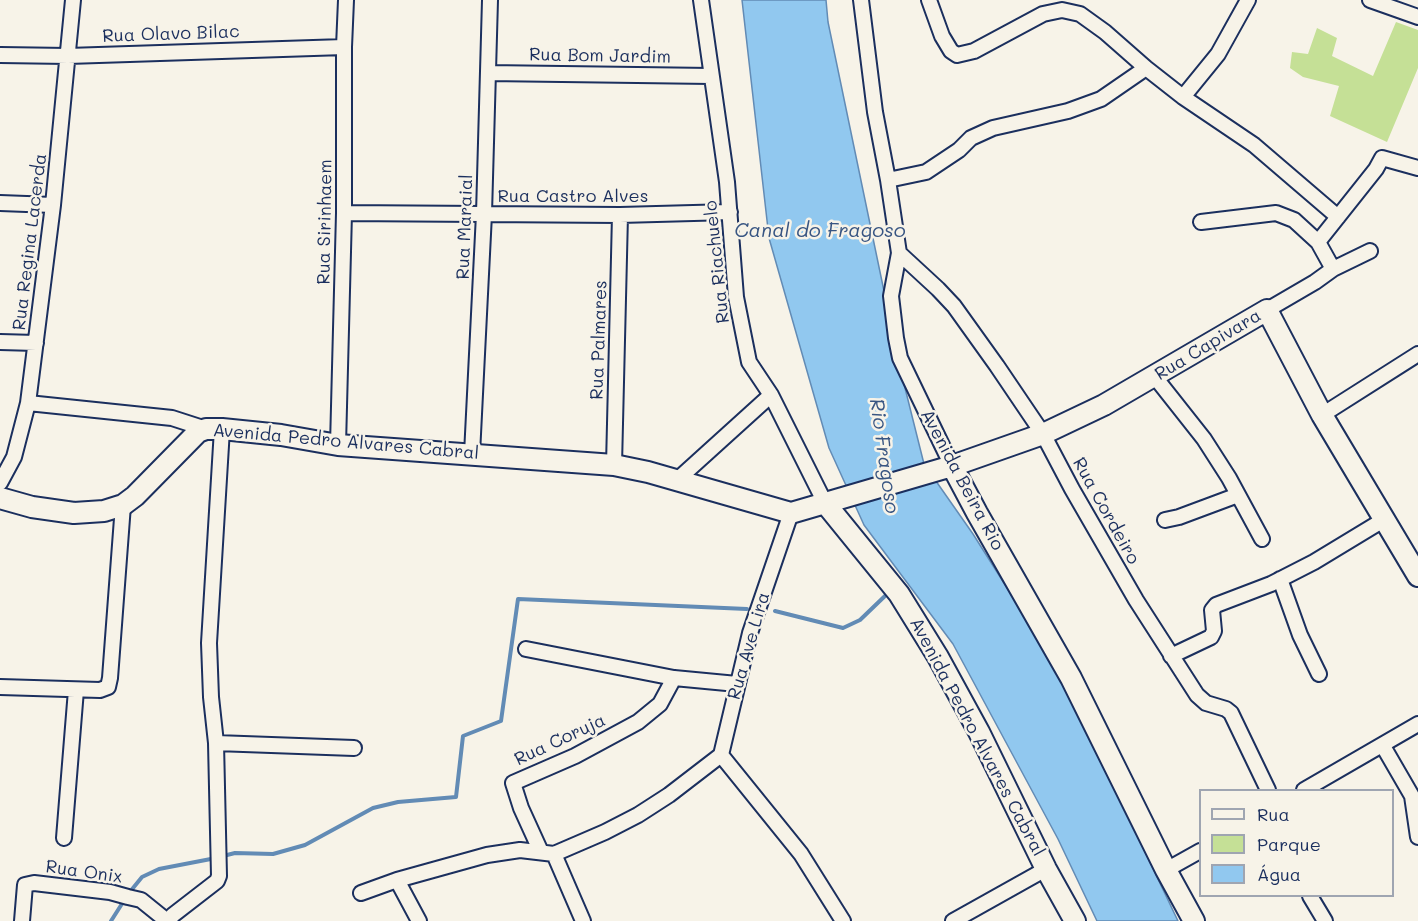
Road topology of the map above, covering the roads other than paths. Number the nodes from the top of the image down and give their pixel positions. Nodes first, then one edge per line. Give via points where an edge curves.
1 (73, 0) edge
2 (346, 0) edge
3 (490, 0) edge
4 (701, 0) edge
5 (861, 0) edge
6 (929, 0) edge
7 (1248, 0) edge
8 (1370, 0) edge
9 (1418, 17) edge
10 (344, 47) junction
11 (0, 55) edge
12 (68, 56) junction
13 (1146, 68) junction
14 (488, 73) junction
15 (711, 76) junction
16 (1183, 97) junction
17 (1418, 168) edge
18 (888, 180) junction
19 (0, 203) edge
20 (54, 205) junction
21 (730, 212) junction
22 (344, 213) junction
23 (484, 214) junction
24 (621, 215) junction
25 (1338, 217) junction
26 (1201, 222) dead end
27 (1318, 242) junction
28 (1370, 251) dead end
29 (899, 253) junction
30 (1333, 268) junction
31 (1267, 310) junction
32 (0, 342) edge
33 (36, 343) junction
34 (1418, 354) edge
35 (1155, 377) junction
36 (771, 395) junction
37 (28, 404) junction
38 (1323, 415) junction
39 (214, 429) junction
40 (1043, 434) junction
41 (338, 445) junction
42 (472, 454) junction
43 (614, 465) junction
44 (944, 468) junction
45 (676, 481) junction
46 (0, 483) edge
47 (1238, 495) junction
48 (0, 498) edge
49 (829, 501) junction
50 (123, 506) junction
51 (791, 513) junction
52 (1385, 519) junction
53 (1165, 520) dead end
54 (1262, 539) dead end
55 (1418, 576) edge
56 (1280, 579) junction
57 (526, 650) dead end
58 (1171, 656) junction
59 (1319, 674) dead end
60 (674, 678) junction
61 (737, 684) junction
62 (0, 687) edge
63 (76, 690) junction
64 (1418, 724) edge
65 (216, 743) junction
66 (1383, 746) junction
67 (354, 748) dead end
68 (721, 754) junction
69 (1268, 789) edge
70 (1306, 789) edge
71 (1418, 837) edge
72 (64, 838) dead end
73 (1199, 852) edge
74 (548, 853) junction
75 (1046, 869) junction
76 (1166, 870) junction
77 (397, 880) junction
78 (361, 893) dead end
79 (1311, 897) edge
80 (22, 921) edge
81 (168, 921) edge
82 (419, 921) edge
83 (583, 921) edge
84 (843, 921) edge
85 (953, 921) edge
86 (1075, 921) edge
87 (1194, 921) edge
88 (1325, 921) edge

1 - 12 street, Rua Regina Lacerda
2 - 10 street, Rua Sirinhaem
3 - 14 street, Rua Maraial
4 - 15 street, Rua Riachuelo
5 - 18 street, Avenida Beira Rio
6 - 13 street via 942,36 953,53 963,55 1035,17 1070,11 1097,26
7 - 16 street via 1218,54
8 - 9 street
10 - 12 street, Rua Olavo Bilac
10 - 22 street, Rua Sirinhaem
11 - 12 street, Rua Olavo Bilac
12 - 20 street, Rua Regina Lacerda
13 - 16 street
13 - 18 street via 1101,99 1068,111 993,128 971,138 926,172
14 - 15 street, Rua Bom Jardim
14 - 23 street, Rua Maraial
15 - 21 street, Rua Riachuelo
16 - 25 street via 1254,145
17 - 25 street via 1382,158
18 - 29 street, Avenida Beira Rio
19 - 20 street
20 - 33 street, Rua Regina Lacerda
21 - 24 street, Rua Castro Alves
21 - 36 street, Rua Riachuelo via 736,297 749,362
22 - 23 street, Rua Castro Alves
22 - 41 street, Rua Sirinhaem
23 - 24 street, Rua Castro Alves
23 - 42 street, Rua Maraial
24 - 43 street, Rua Palmares
25 - 27 street
26 - 27 street via 1276,213 1294,220
27 - 30 street
28 - 30 street, Rua Capivara
29 - 40 street, Rua Cordeiro via 954,306
29 - 44 street, Avenida Beira Rio via 891,296 900,358
30 - 31 street, Rua Capivara
31 - 35 main road, Rua Capivara
31 - 38 main road
32 - 33 street
33 - 37 street, Rua Regina Lacerda
34 - 38 street
35 - 40 main road, Rua Capivara
35 - 47 street via 1204,439
36 - 45 street
36 - 49 street, Rua Riachuelo
37 - 39 street via 172,418
37 - 46 street, Rua Regina Lacerda via 14,457
38 - 52 main road
39 - 41 main road, Avenida Pedro Alvares Cabral
39 - 50 main road, Avenida Pedro Alvares Cabral via 198,432
39 - 65 street via 209,643
40 - 44 main road, Rua Capivara
40 - 58 street, Rua Cordeiro via 1111,558
41 - 42 main road, Avenida Pedro Alvares Cabral
42 - 43 main road, Avenida Pedro Alvares Cabral
43 - 45 main road, Avenida Pedro Alvares Cabral
44 - 49 main road
44 - 76 main road, Avenida Beira Rio via 977,513 1071,678
45 - 51 main road, Avenida Pedro Alvares Cabral
47 - 53 street
47 - 54 street
48 - 50 main road via 74,513
49 - 51 main road
49 - 75 main road, Avenida Pedro Alvares Cabral via 899,594 932,648
50 - 63 street via 108,687
51 - 61 street, Rua Ave Lira via 757,609
52 - 55 main road
52 - 56 street
56 - 58 street via 1216,605 1212,610 1211,637
56 - 59 street
57 - 60 street
58 - 69 street, Rua Cordeiro via 1197,695 1206,703 1232,712
60 - 61 street
60 - 74 street, Rua Coruja via 660,704 638,722 513,783 520,808
61 - 68 street, Rua Ave Lira
62 - 63 street
63 - 72 street
64 - 66 street
65 - 67 street
65 - 81 street via 220,867 217,880
66 - 70 street
66 - 71 street via 1412,796
68 - 74 street via 638,815
68 - 84 street via 801,854
73 - 76 street
74 - 77 street via 520,850 488,855
74 - 83 street
75 - 85 street
75 - 86 main road, Avenida Pedro Alvares Cabral
76 - 87 main road, Avenida Beira Rio
77 - 78 street
77 - 82 street
79 - 88 street
80 - 81 street, Rua Onix via 25,885 34,883 141,900

